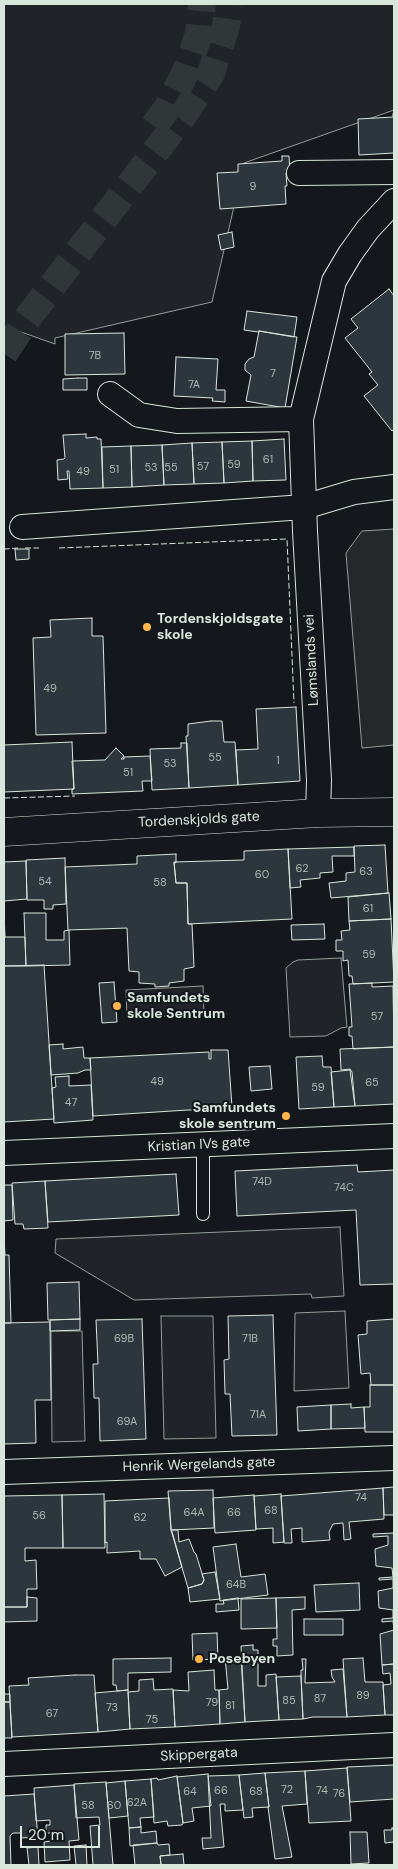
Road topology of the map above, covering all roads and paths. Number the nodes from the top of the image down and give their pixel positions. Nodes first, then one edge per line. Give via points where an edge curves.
1 (394, 172) edge
2 (299, 173) dead end
3 (394, 201) edge
4 (110, 394) dead end
5 (301, 419) junction
6 (394, 487) edge
7 (304, 507) junction
8 (22, 527) dead end
9 (394, 812) edge
10 (318, 814) junction
11 (4, 832) edge
12 (394, 1136) edge
13 (204, 1144) junction
14 (4, 1154) edge
15 (203, 1214) dead end
16 (394, 1458) edge
17 (4, 1472) edge
18 (394, 1745) edge
19 (4, 1764) edge

1 - 2 street
3 - 5 street, Lømslands vei via 368,229 334,280
4 - 5 street via 140,415 177,421
5 - 7 street, Lømslands vei
6 - 7 street via 354,492
7 - 8 street
7 - 10 street, Lømslands vei via 319,780
9 - 10 street, Tordenskjolds gate
10 - 11 street, Tordenskjolds gate
12 - 13 street, Kristian IVs gate
13 - 14 street, Kristian IVs gate
13 - 15 lane
16 - 17 street, Henrik Wergelands gate
18 - 19 street, Skippergata

